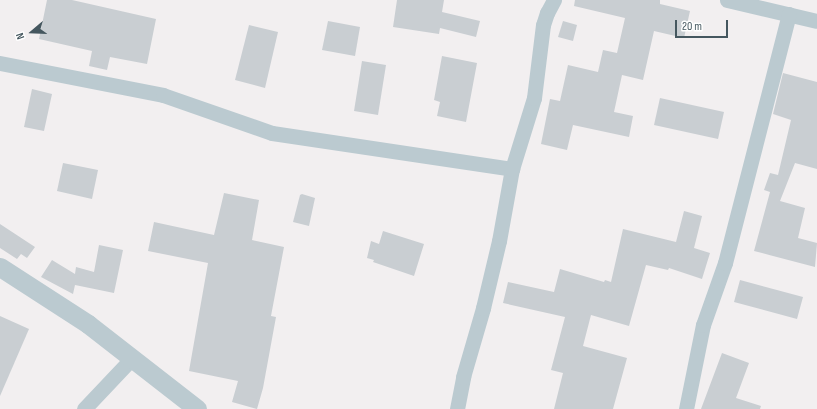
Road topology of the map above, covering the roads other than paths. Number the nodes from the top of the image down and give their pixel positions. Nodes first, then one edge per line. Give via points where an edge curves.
1 (554, 0) edge
2 (727, 0) edge
3 (788, 14) junction
4 (817, 21) edge
5 (0, 63) edge
6 (512, 169) junction
7 (0, 267) edge
8 (132, 358) junction
9 (84, 409) edge
10 (198, 409) edge
11 (457, 409) edge
12 (686, 409) edge

1 - 6 street via 543,26 534,98
2 - 3 street
3 - 4 street
3 - 12 street via 725,263 703,325
5 - 6 street via 163,95 272,134
6 - 11 street via 499,241
7 - 8 street via 88,324
8 - 9 street
8 - 10 street

